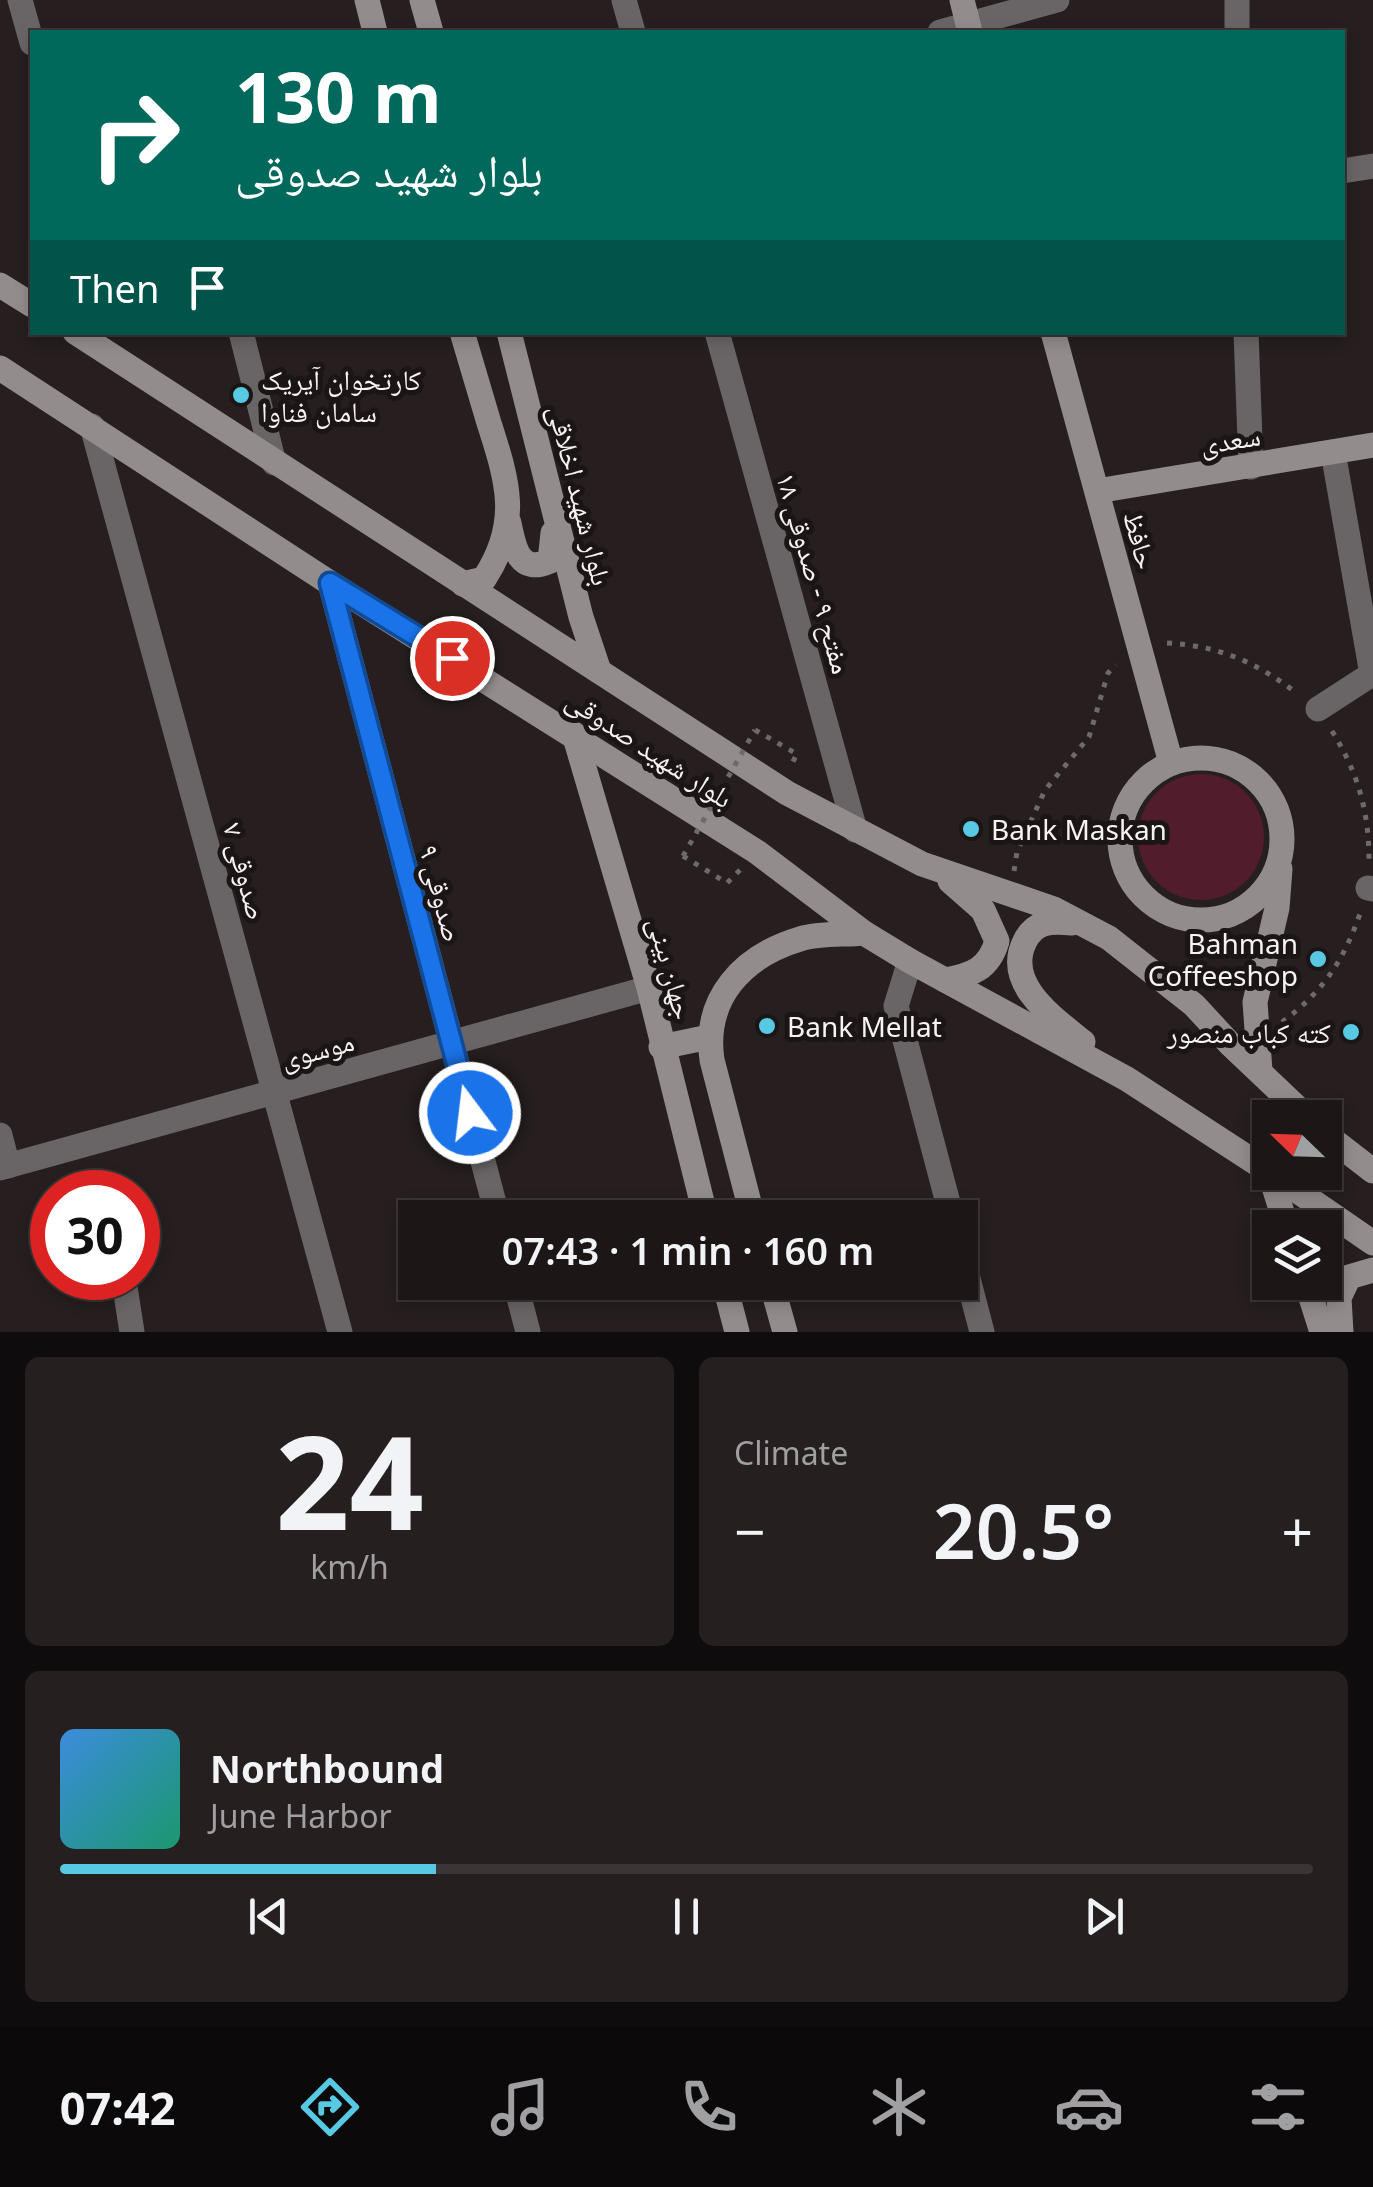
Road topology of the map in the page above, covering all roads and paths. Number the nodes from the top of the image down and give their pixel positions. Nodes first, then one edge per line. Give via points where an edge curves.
1 (20, 0) edge
2 (366, 0) edge
3 (422, 0) edge
4 (624, 0) edge
5 (1058, 0) edge
6 (1237, 0) edge
7 (967, 19) edge
8 (374, 30) edge
9 (430, 30) edge
10 (632, 30) edge
11 (944, 30) edge
12 (1237, 30) edge
13 (30, 35) edge
14 (1373, 166) edge
15 (1345, 170) edge
16 (0, 285) edge
17 (30, 305) edge
18 (79, 335) edge
19 (242, 335) edge
20 (463, 335) edge
21 (510, 335) edge
22 (718, 335) edge
23 (1054, 335) edge
24 (1246, 335) edge
25 (0, 368) edge
26 (92, 426) junction
27 (1373, 445) edge
28 (1334, 452) junction
29 (274, 463) junction
30 (1251, 467) junction
31 (1097, 491) junction
32 (553, 510) junction
33 (509, 518) junction
34 (330, 583) junction
35 (463, 584) junction
36 (1137, 642) junction
37 (599, 671) junction
38 (1318, 709) junction
39 (574, 734) junction
40 (797, 754) dead end
41 (1170, 763) junction
42 (855, 830) junction
43 (1282, 854) junction
44 (922, 864) junction
45 (727, 883) dead end
46 (1371, 888) edge
47 (1010, 894) junction
48 (864, 933) junction
49 (1109, 938) junction
50 (910, 961) junction
51 (945, 980) junction
52 (649, 988) junction
53 (709, 1037) junction
54 (1256, 1041) junction
55 (451, 1043) junction
56 (661, 1047) junction
57 (1260, 1071) junction
58 (1127, 1079) junction
59 (275, 1092) junction
60 (1290, 1100) edge
61 (0, 1135) edge
62 (1342, 1147) edge
63 (1252, 1160) edge
64 (4, 1167) edge
65 (1373, 1171) edge
66 (1296, 1190) edge
67 (493, 1200) edge
68 (701, 1200) edge
69 (748, 1200) edge
70 (947, 1200) edge
71 (1373, 1244) edge
72 (1373, 1270) edge
73 (127, 1300) edge
74 (520, 1300) edge
75 (729, 1300) edge
76 (776, 1300) edge
77 (974, 1300) edge
78 (1312, 1300) edge
79 (132, 1332) edge
80 (340, 1332) edge
81 (528, 1332) edge
82 (737, 1332) edge
83 (785, 1332) edge
84 (982, 1332) edge
85 (1322, 1332) edge
86 (1341, 1332) edge

1 - 13 street
2 - 8 main road
3 - 9 main road
4 - 10 street
5 - 7 street
6 - 12 street
7 - 11 street
14 - 15 street
16 - 17 main road
18 - 29 main road, بلوار شهید صدوقی
19 - 29 street
20 - 33 main road via 508,483
21 - 32 main road, بلوار شهید اخلاقی
22 - 42 street, مفتح ۹ - صدوقی ۱۸
23 - 31 main road, حافظ
24 - 30 street
25 - 26 main road, بلوار شهید صدوقی
26 - 34 main road, بلوار شهید صدوقی
26 - 59 street, صدوقی ۷
27 - 28 main road, سعدی
28 - 30 main road, سعدی
28 - 38 street via 1372,674
29 - 35 main road, بلوار شهید صدوقی
30 - 31 main road, سعدی
31 - 36 main road, حافظ
32 - 33 main road via 550,561 538,566 514,553
32 - 37 main road, بلوار شهید اخلاقی
33 - 35 main road via 500,556 484,579
34 - 39 main road, بلوار شهید صدوقی
34 - 55 street, صدوقی ۹
35 - 37 main road, بلوار شهید صدوقی
36 - 38 path via 1202,645 1263,667
36 - 41 main road, حافظ
36 - 47 path via 1108,673 1089,737 1045,790 1017,852
37 - 42 main road, بلوار شهید صدوقی
38 - 46 path via 1350,761 1369,823
39 - 48 main road, بلوار شهید صدوقی via 757,852
39 - 52 main road, جهان بینی
40 - 45 path, bridge via 756,730 683,856
41 - 43 main road via 1214,758 1253,775 1278,811
41 - 43 main road via 1135,790 1120,832 1128,876 1158,909 1179,918 1223,918 1262,894
42 - 44 main road, بلوار شهید صدوقی
43 - 54 main road via 1255,1002
44 - 47 main road, بلوار شهید صدوقی
44 - 51 main road via 983,910 998,941 982,969
46 - 54 path via 1347,950 1309,1002
47 - 49 main road, بلوار شهید صدوقی
48 - 50 main road, بلوار شهید صدوقی
48 - 53 main road, جهان بینی via 801,938 746,965 724,991
49 - 57 main road, بلوار شهید صدوقی via 1194,1005
49 - 58 main road via 1046,921 1030,932 1018,954 1022,979 1038,1005
50 - 51 main road, بلوار شهید صدوقی
50 - 70 street via 896,1006
51 - 58 main road, بلوار شهید صدوقی
52 - 55 street, موسوی
52 - 56 main road, جهان بینی
53 - 56 main road
53 - 69 main road, جهان بینی
54 - 57 main road
55 - 59 street, موسوی
55 - 67 street, صدوقی ۹
56 - 68 main road, جهان بینی
57 - 60 main road, بلوار شهید صدوقی
58 - 63 main road, بلوار شهید صدوقی
59 - 64 street, موسوی
59 - 80 street, صدوقی ۷
61 - 64 street
62 - 65 main road
66 - 71 main road, بلوار شهید صدوقی
72 - 86 main road via 1349,1278 1338,1298
73 - 79 street
74 - 81 street
75 - 82 main road
76 - 83 main road
77 - 84 street
78 - 85 main road

